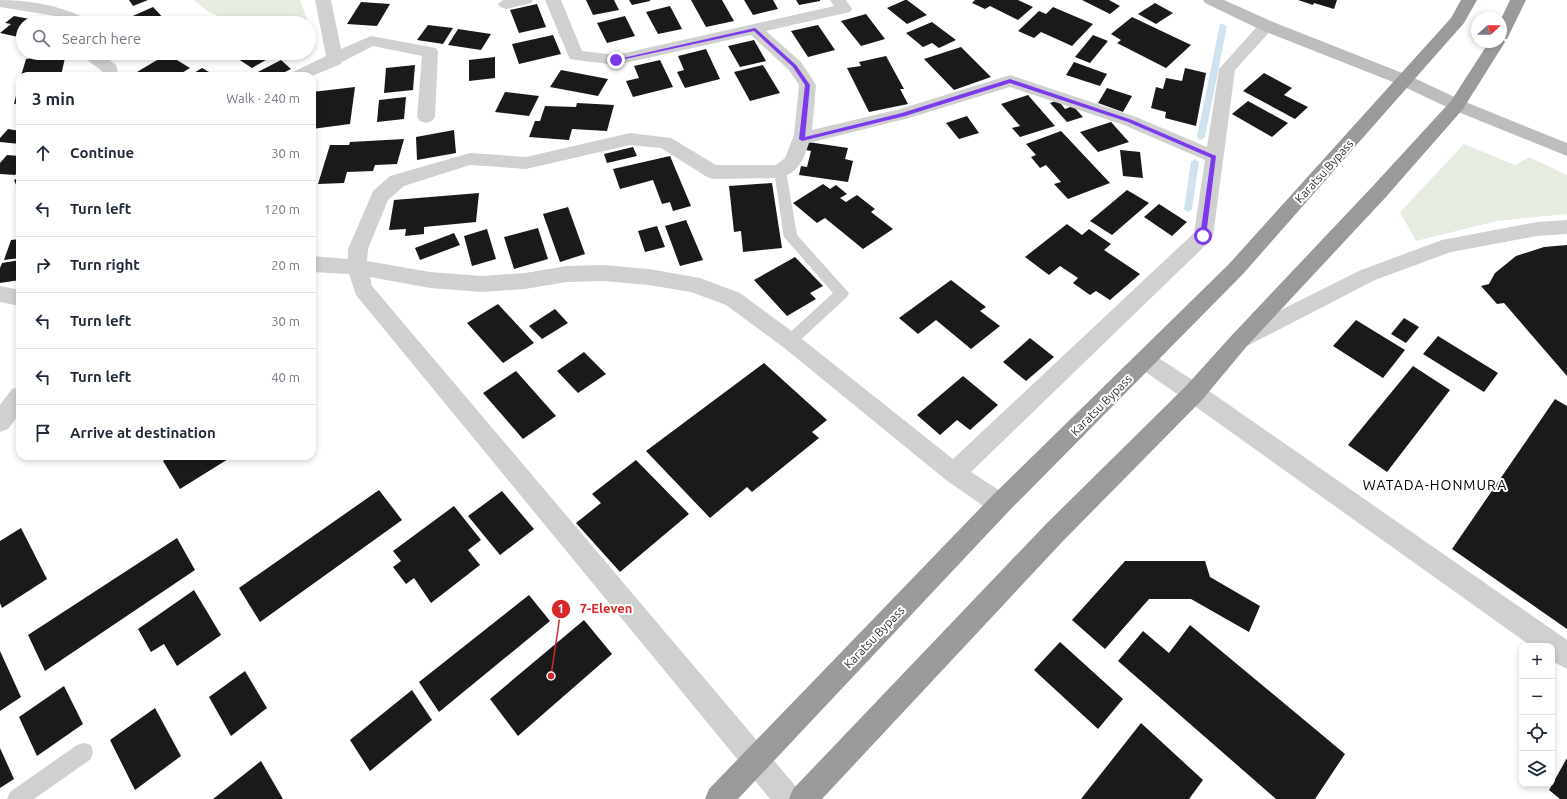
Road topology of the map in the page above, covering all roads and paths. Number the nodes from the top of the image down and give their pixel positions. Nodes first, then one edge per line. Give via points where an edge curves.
1 (323, 0) edge
2 (525, 0) edge
3 (553, 0) edge
4 (838, 0) edge
5 (1211, 0) edge
6 (1469, 0) edge
7 (1518, 0) edge
8 (0, 2) edge
9 (506, 4) dead end
10 (68, 16) edge
11 (1507, 23) edge
12 (1267, 26) junction
13 (755, 30) junction
14 (1493, 48) edge
15 (98, 60) edge
16 (335, 60) junction
17 (110, 72) edge
18 (308, 72) edge
19 (1404, 80) junction
20 (1457, 105) junction
21 (426, 117) dead end
22 (802, 139) junction
23 (1567, 150) edge
24 (1214, 157) junction
25 (780, 171) junction
26 (1567, 227) edge
27 (316, 264) edge
28 (356, 267) junction
29 (0, 294) edge
30 (16, 297) edge
31 (1240, 340) junction
32 (790, 341) junction
33 (1146, 361) junction
34 (1194, 393) junction
35 (16, 401) edge
36 (0, 422) edge
37 (954, 473) junction
38 (1000, 504) junction
39 (1567, 656) edge
40 (84, 752) dead end
41 (756, 762) junction
42 (17, 799) edge
43 (719, 799) edge
44 (788, 799) edge
45 (803, 799) edge

1 - 16 street
2 - 9 street
3 - 13 street via 576,55 616,60
4 - 13 street via 844,9
5 - 12 street
6 - 19 highway, Karatsu Bypass via 1458,20
7 - 11 highway
8 - 10 street via 60,12
12 - 19 street
12 - 24 street via 1227,69
13 - 22 street via 795,66 808,85
14 - 20 highway
15 - 17 street
16 - 18 street
16 - 21 street via 371,41 430,52
19 - 20 street
19 - 33 highway, Karatsu Bypass via 1236,269
20 - 23 street
20 - 31 highway
22 - 24 street via 903,114 1010,81 1130,121
22 - 25 street via 794,162
24 - 37 street via 1203,236
25 - 28 street via 713,172 665,142 630,139 526,163 470,159 397,181 380,196 358,249
25 - 32 lane via 791,237 842,293
26 - 31 street via 1537,229 1449,245 1368,275
27 - 28 street
28 - 32 street via 430,280 482,284 604,272 693,284 733,299
28 - 41 street via 363,289
29 - 30 street
31 - 34 highway
32 - 37 street
33 - 34 street
33 - 38 highway, Karatsu Bypass
34 - 39 street
34 - 45 highway via 1055,532
35 - 36 street
37 - 38 street
38 - 41 highway, Karatsu Bypass
40 - 42 lane
41 - 43 highway, Karatsu Bypass
41 - 44 street

